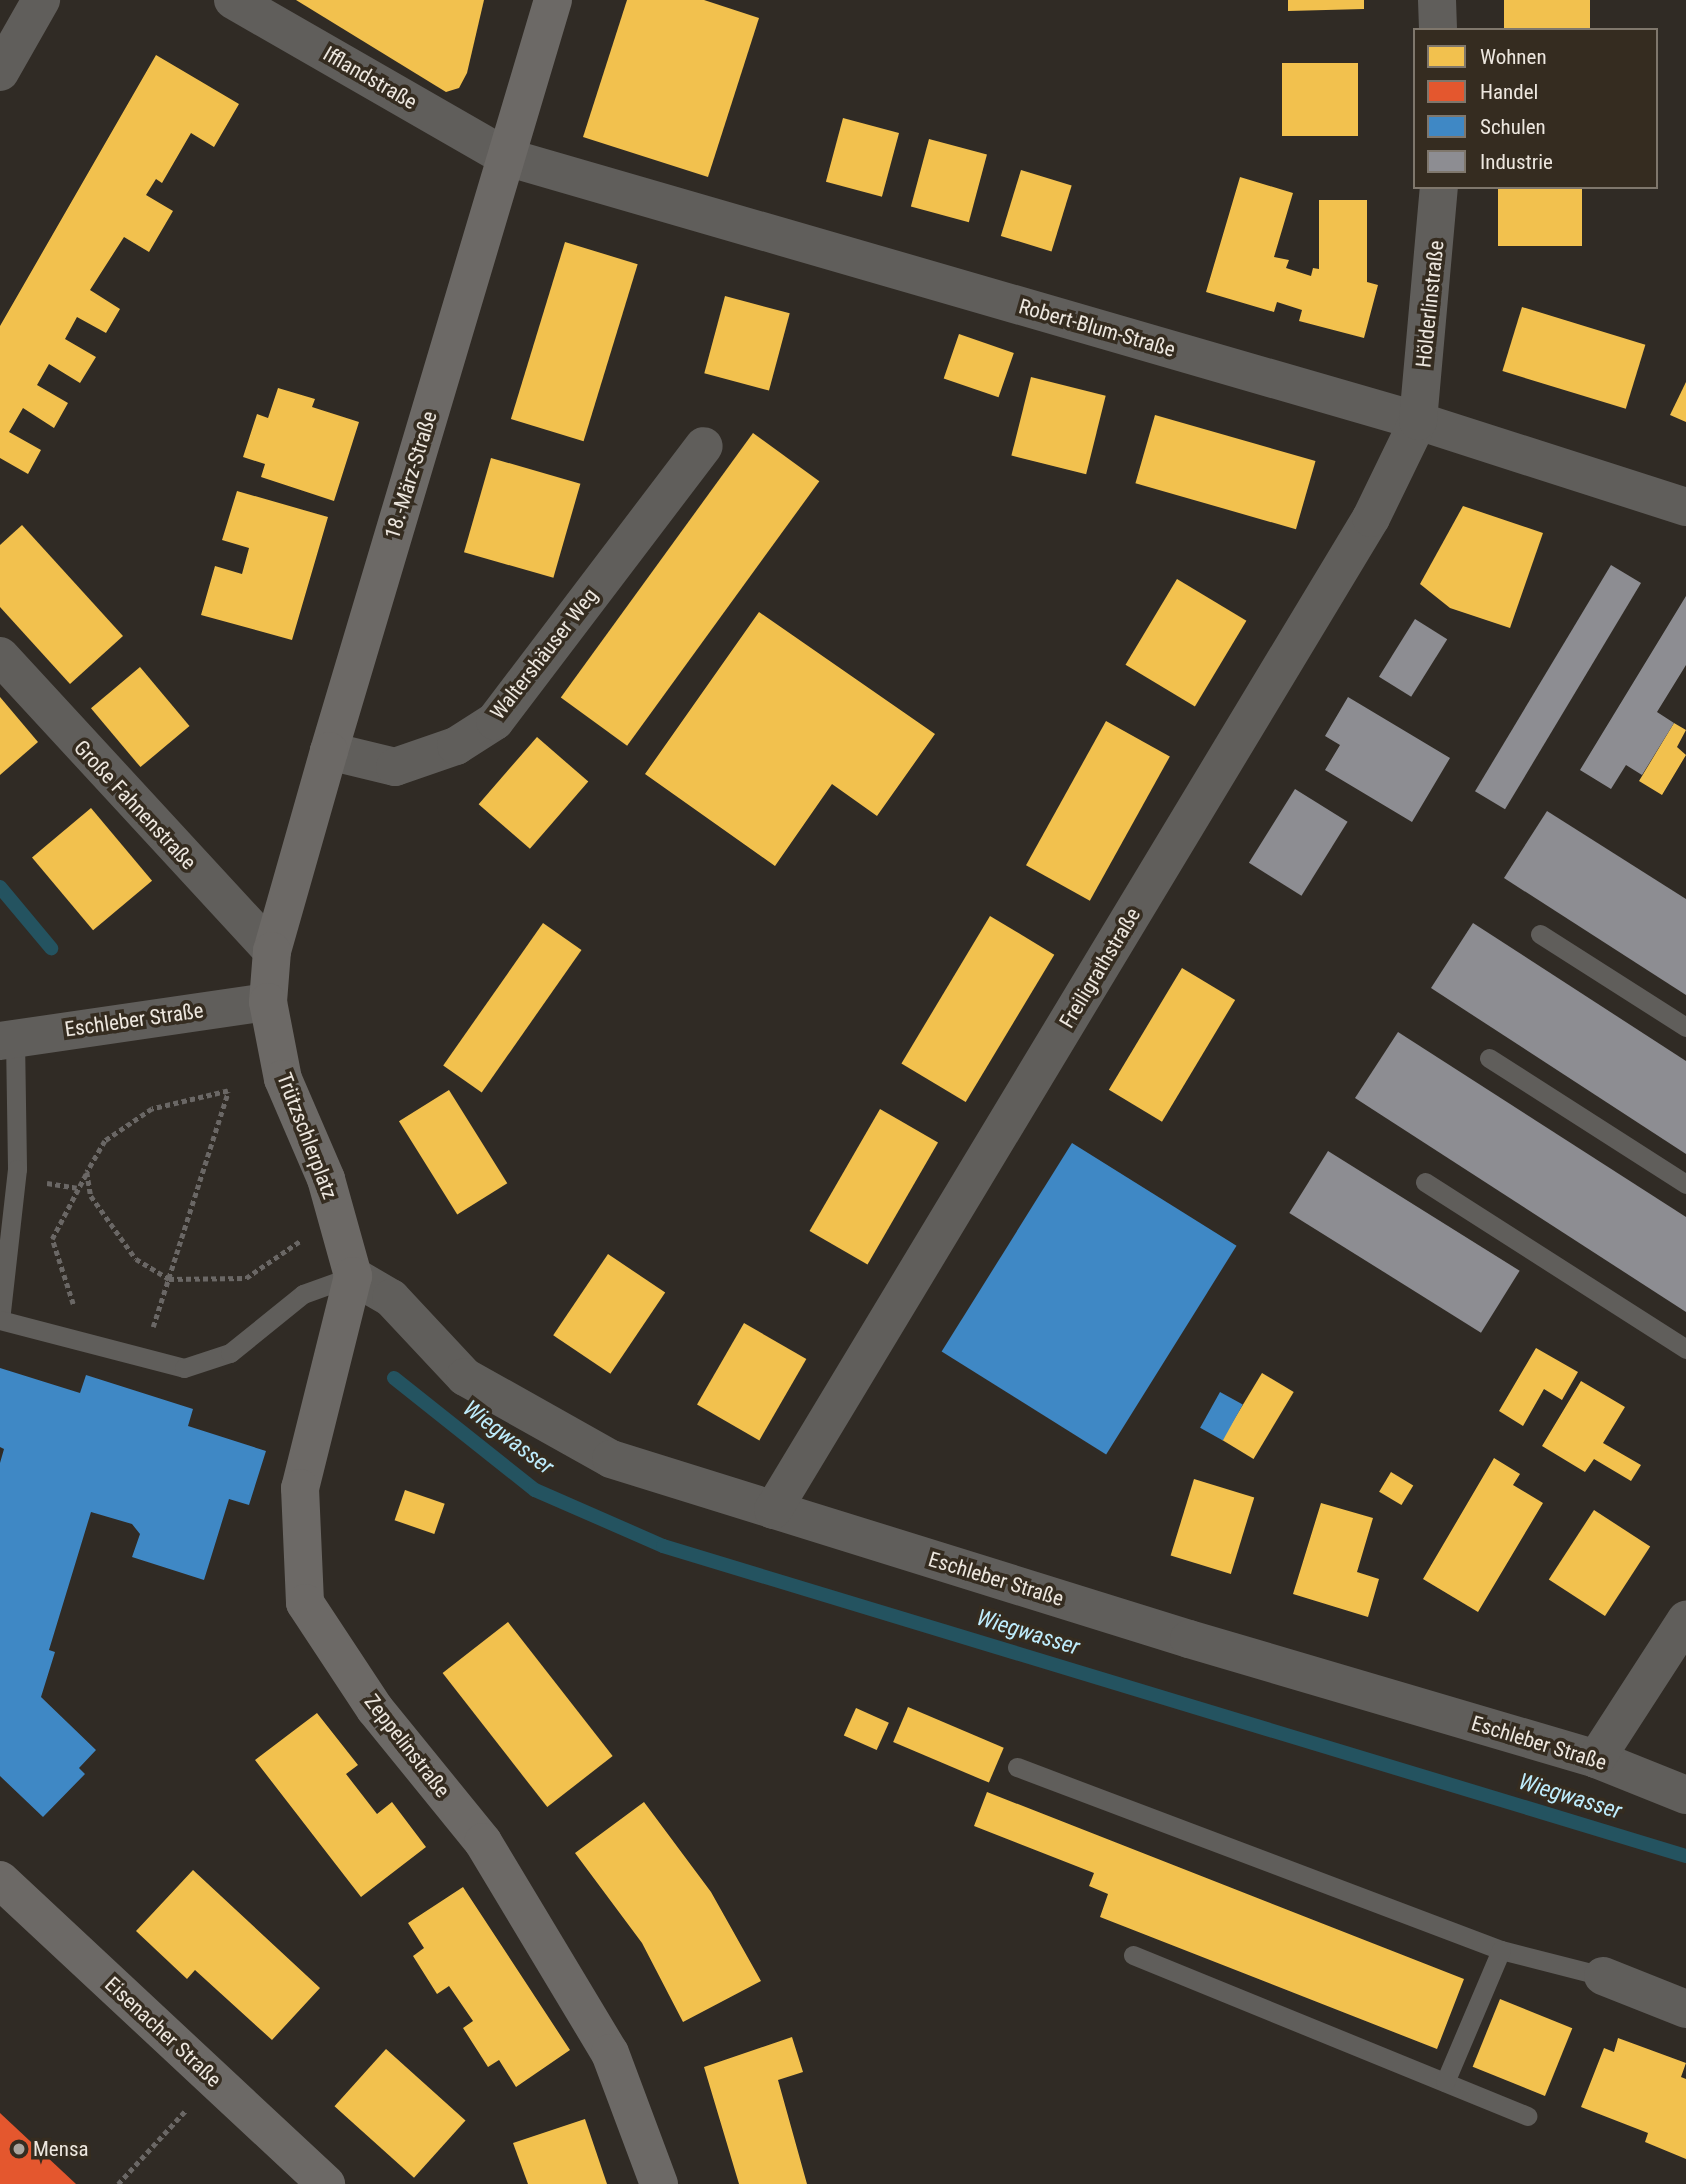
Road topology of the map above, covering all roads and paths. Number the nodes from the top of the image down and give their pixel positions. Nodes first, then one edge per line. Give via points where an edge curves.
1 (41, 0) edge
2 (233, 0) edge
3 (553, 0) edge
4 (1437, 0) edge
5 (1438, 28) edge
6 (0, 72) edge
7 (506, 157) junction
8 (1439, 189) edge
9 (1418, 421) junction
10 (704, 446) dead end
11 (1686, 507) edge
12 (0, 656) edge
13 (328, 751) junction
14 (1540, 934) dead end
15 (272, 951) junction
16 (268, 1002) junction
17 (1686, 1027) edge
18 (8, 1040) edge
19 (1489, 1058) dead end
20 (87, 1172) junction
21 (1425, 1182) dead end
22 (1686, 1184) edge
23 (302, 1239) dead end
24 (353, 1276) junction
25 (169, 1279) junction
26 (104, 1348) junction
27 (1686, 1349) edge
28 (144, 1358) junction
29 (773, 1510) junction
30 (1686, 1620) edge
31 (1596, 1759) junction
32 (1017, 1767) dead end
33 (1686, 1795) edge
34 (0, 1880) edge
35 (1501, 1950) junction
36 (1133, 1955) dead end
37 (1603, 1976) joint
38 (1686, 2009) edge
39 (214, 2080) junction
40 (1445, 2082) junction
41 (1527, 2116) dead end
42 (118, 2184) edge
43 (326, 2184) edge
44 (659, 2184) edge

1 - 6 street
2 - 7 street, Ifflandstraße
3 - 7 street, 18.-März-Straße
4 - 5 street
7 - 9 street, Robert-Blum-Straße
7 - 13 street, 18.-März-Straße
8 - 9 street, Hölderlinstraße
9 - 11 street, Robert-Blum-Straße
9 - 29 street, Freiligrathstraße via 1371,518
10 - 13 street, Waltershäuser Weg via 495,721 456,746 395,767
12 - 15 street, Große Fahnenstraße
13 - 15 street, 18.-März-Straße
14 - 17 lane
15 - 16 street, Trützschlerplatz
16 - 18 street, Eschleber Straße
16 - 24 street, Trützschlerplatz via 282,1079 326,1179
18 - 26 lane via 18,1169 0,1320
19 - 22 lane
20 - 25 path via 92,1196 136,1259
20 - 25 path via 105,1141 152,1109 228,1091
20 - 26 path via 52,1240 66,1294
21 - 27 lane
23 - 25 path via 246,1278
24 - 28 lane via 303,1294 230,1353 184,1368
24 - 29 street, Eschleber Straße via 391,1298 465,1377 611,1459
24 - 44 street, Zeppelinstraße via 300,1488 305,1603 375,1709 483,1842 610,2053
25 - 28 path
26 - 28 lane
29 - 31 street, Eschleber Straße
30 - 31 street
31 - 33 street, Eschleber Straße
32 - 35 lane
34 - 39 street, Eisenacher Straße
35 - 37 lane
35 - 40 lane
36 - 40 lane
37 - 38 street
39 - 42 path
39 - 43 street, Eisenacher Straße
40 - 41 lane

